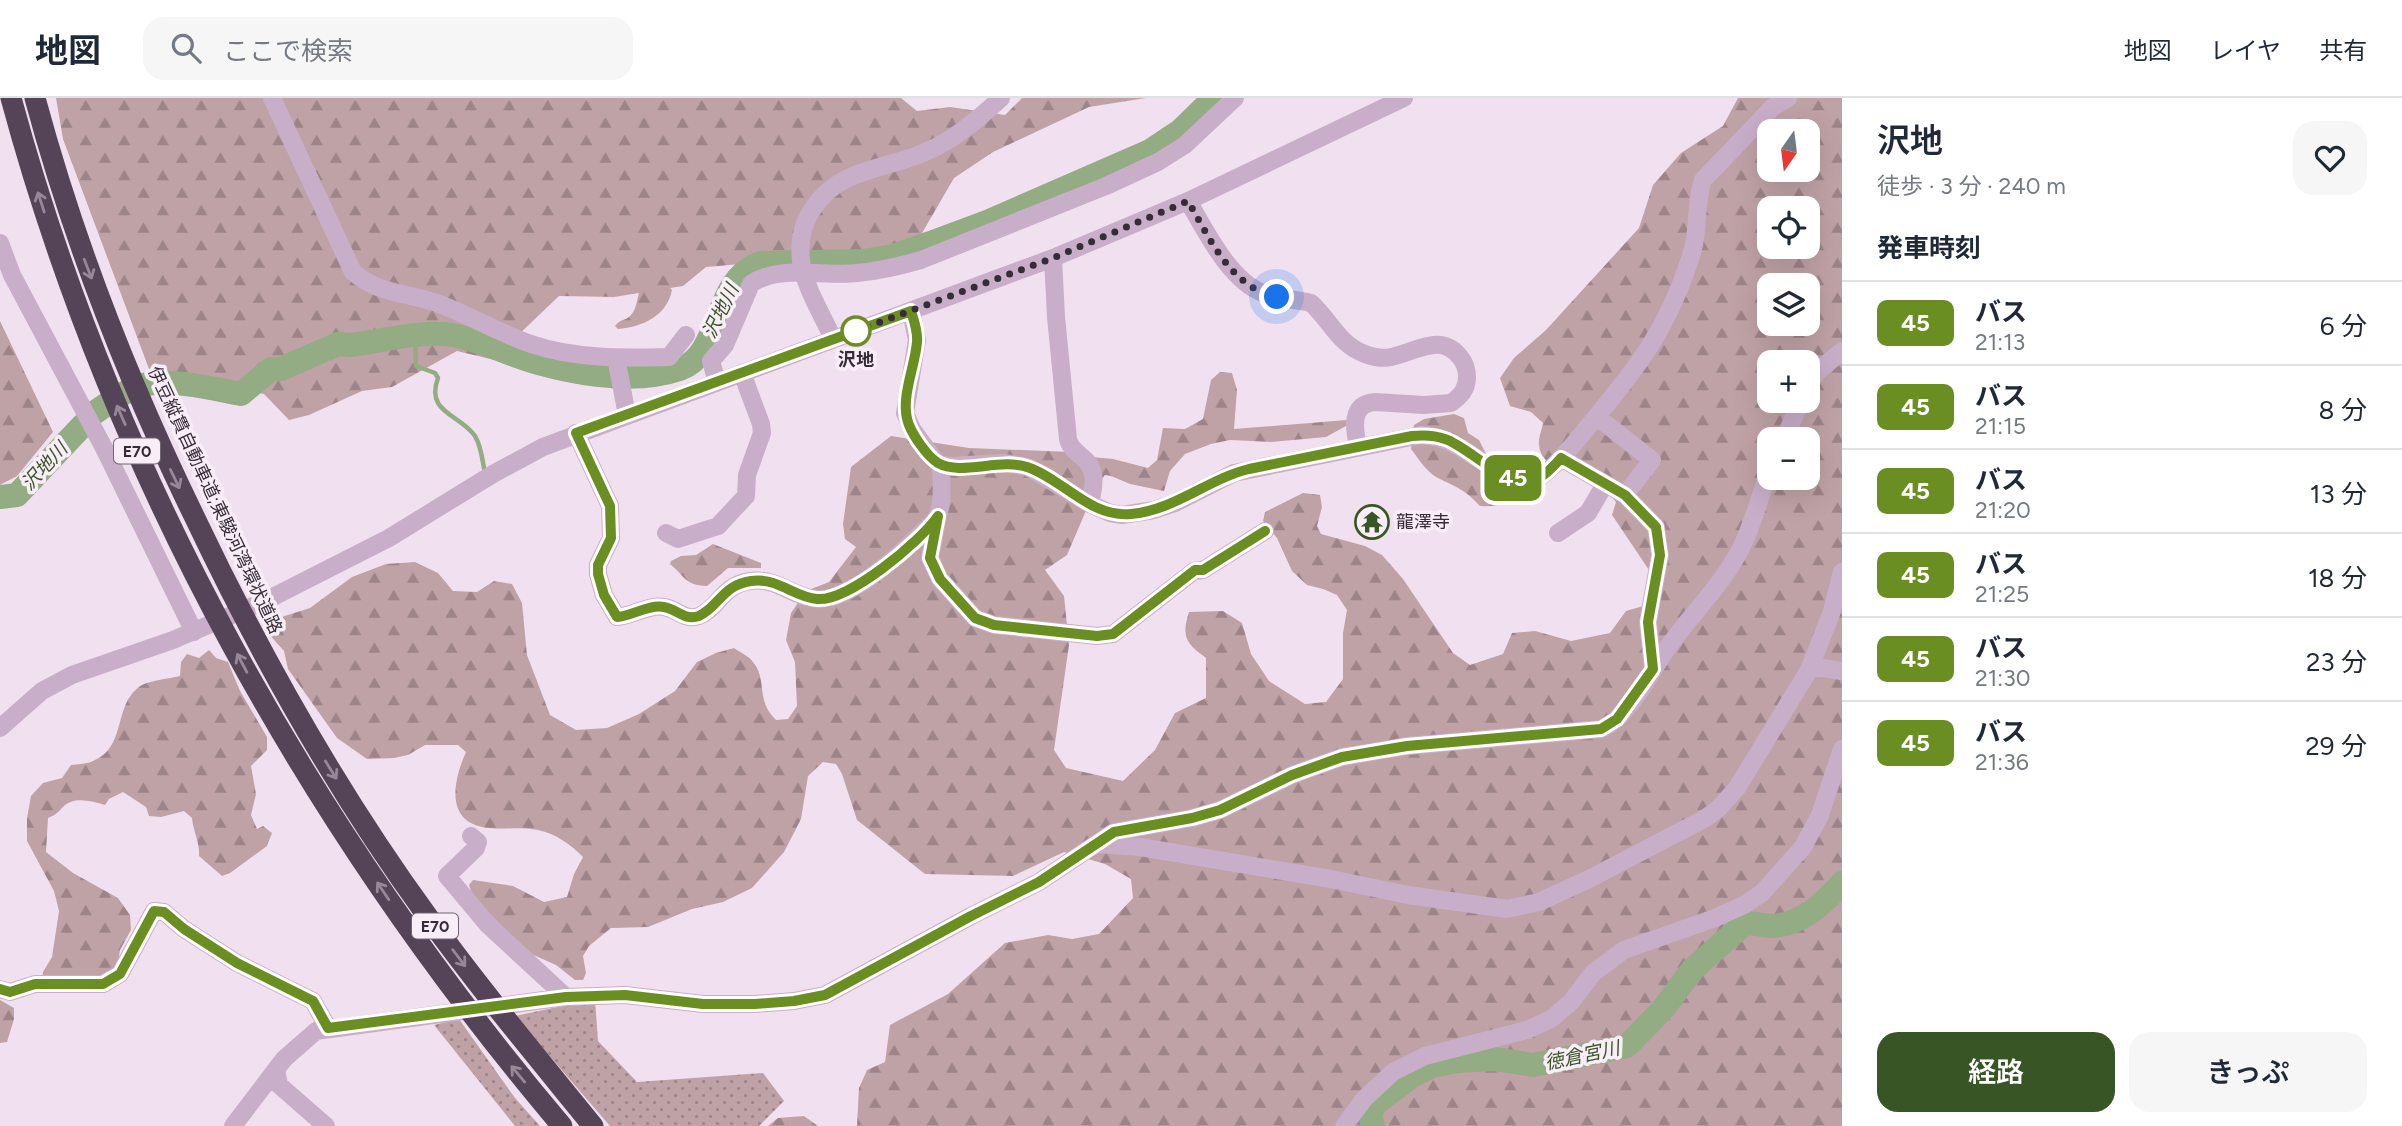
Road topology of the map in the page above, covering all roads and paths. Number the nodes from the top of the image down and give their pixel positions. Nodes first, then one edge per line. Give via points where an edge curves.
1 (11, 98) edge
2 (35, 98) edge
3 (272, 98) edge
4 (1001, 98) edge
5 (1234, 98) edge
6 (1404, 98) edge
7 (1788, 98) edge
8 (1188, 201) junction
9 (0, 243) edge
10 (1053, 258) junction
11 (911, 311) junction
12 (686, 335) dead end
13 (833, 340) junction
14 (1842, 351) edge
15 (1820, 369) edge
16 (618, 370) junction
17 (741, 373) junction
18 (717, 382) junction
19 (627, 415) junction
20 (1597, 417) junction
21 (576, 433) junction
22 (1357, 447) junction
23 (1561, 458) junction
24 (941, 464) junction
25 (1605, 484) junction
26 (1763, 490) edge
27 (1625, 495) junction
28 (1090, 504) junction
29 (938, 516) junction
30 (1265, 531) dead end
31 (666, 533) dead end
32 (1558, 533) dead end
33 (1842, 572) edge
34 (194, 632) junction
35 (1811, 666) junction
36 (1653, 669) junction
37 (1842, 671) edge
38 (0, 728) edge
39 (1842, 749) edge
40 (471, 836) dead end
41 (1097, 844) junction
42 (0, 989) edge
43 (563, 998) junction
44 (328, 1028) junction
45 (276, 1070) junction
46 (233, 1126) edge
47 (326, 1126) edge
48 (562, 1126) edge
49 (593, 1126) edge
50 (1345, 1126) edge

48 -> 1 highway, E70 via 410,932 275,723 183,549 105,378 29,165
2 -> 49 highway, 伊豆縦貫自動車道;東駿河湾環状道路 / E70 via 109,325 235,602 296,712 427,916
3 - 16 street via 341,249 362,280 374,288 440,304 530,343
4 - 13 street via 936,147 853,175 828,189 807,216 800,242 801,262
5 - 18 street via 1185,145 1158,162 921,260 856,274 760,277 751,284 725,345 711,361
6 - 8 street
7 - 20 street via 1765,115 1703,180 1694,246 1672,307 1646,355
8 - 10 street
8 - 22 street via 1242,280 1266,295 1311,303 1351,348 1385,358 1444,345 1463,360 1466,388 1451,403 1375,402 1362,407 1355,420
9 - 34 street via 12,275
10 - 11 street
10 - 28 street via 1068,439 1091,465
11 - 13 street
11 - 24 street via 917,340 905,413 926,450
12 - 16 street via 669,357
13 - 17 street
14 - 15 street
16 - 19 street
17 - 18 street
17 - 31 street via 762,433 749,466 746,496 718,526 678,538
18 - 19 street
19 - 21 street
20 - 23 street
20 - 27 street via 1651,460
21 - 29 street via 610,506 611,538 598,574 617,617 663,606 687,618 696,617 733,586 750,581 774,583 810,598 828,598 882,570
21 - 34 street via 493,474 340,564
22 - 23 street via 1433,436 1524,481 1543,476
22 - 28 street via 1234,473 1154,510 1122,515
23 - 25 street
24 - 28 street via 1028,467
24 - 29 street
25 - 27 street
25 - 32 street via 1588,513
26 - 36 street via 1733,564
27 - 36 street via 1656,527 1660,555 1648,622
29 - 30 street via 930,558 940,579 975,618 994,625 1097,636 1113,634 1195,570 1203,570
33 - 35 street
34 - 38 street via 72,675 42,691
35 - 37 street
35 - 41 street via 1747,774 1718,809 1589,879 1524,906 1507,909 1408,895 1140,847
36 - 41 street via 1617,719 1601,729 1407,746 1342,757 1220,810 1114,832
39 - 50 street via 1820,815 1803,847 1762,893 1715,918 1624,950 1593,973 1551,1019 1527,1030 1425,1056 1393,1072 1364,1099
40 - 43 street via 478,842 476,848 447,876 488,925
41 - 43 street via 1039,882 825,995 755,1004 703,1004 625,995
42 - 44 street via 103,984 120,974 154,911 164,912 237,963 313,1001
43 - 44 street
44 - 45 street via 301,1042
45 - 46 street
45 - 47 street via 279,1085

